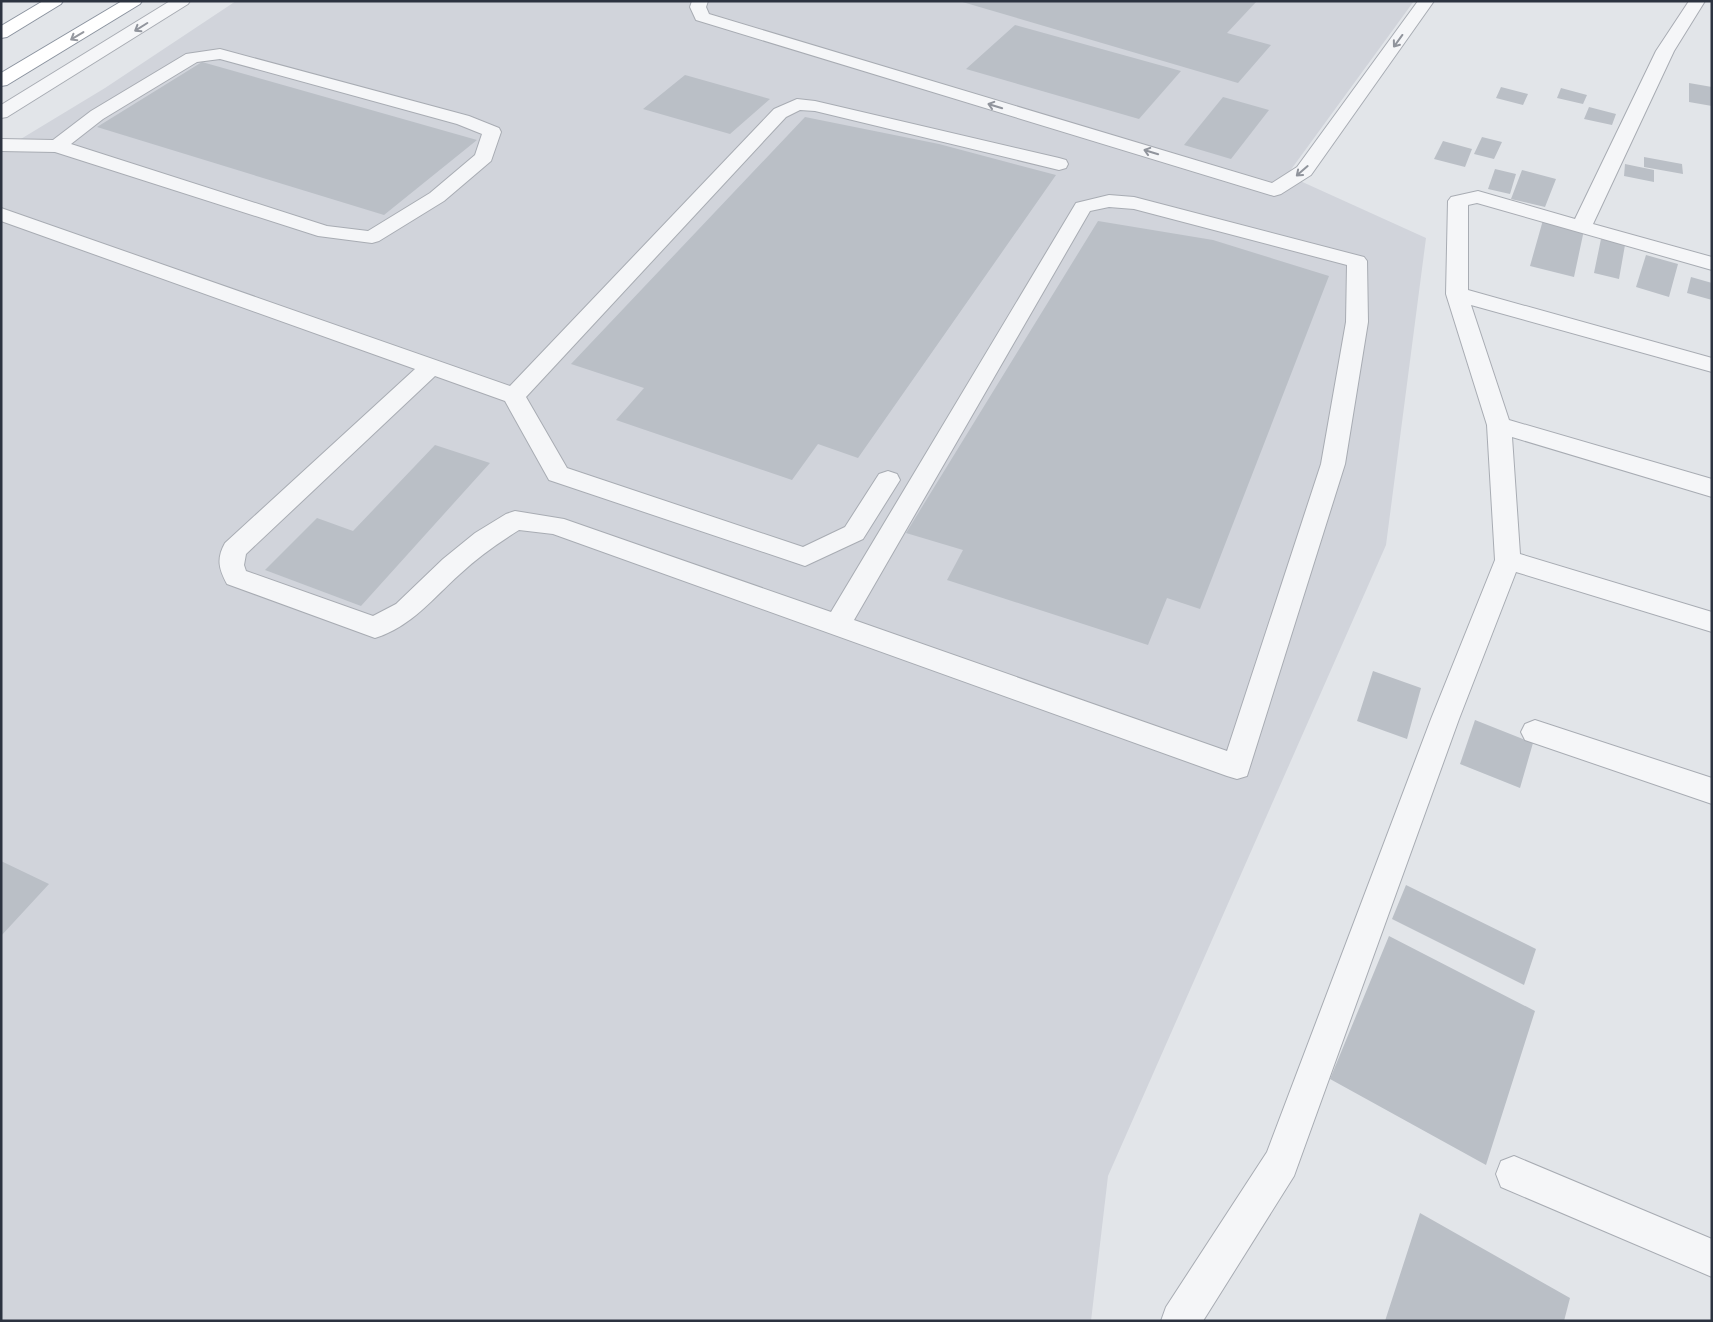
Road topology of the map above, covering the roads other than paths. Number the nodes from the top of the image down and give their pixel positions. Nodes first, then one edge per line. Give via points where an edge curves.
1 (55, 1) edge
2 (134, 1) edge
3 (182, 1) edge
4 (700, 1) edge
5 (1426, 1) edge
6 (1697, 1) edge
7 (1, 33) edge
8 (1, 81) edge
9 (1, 114) edge
10 (1, 145) edge
11 (57, 146) junction
12 (1059, 164) dead end
13 (1, 214) edge
14 (1581, 227) junction
15 (1712, 264) edge
16 (1457, 294) junction
17 (1712, 365) edge
18 (430, 368) junction
19 (514, 396) junction
20 (1499, 425) junction
21 (888, 480) dead end
22 (1712, 488) edge
23 (1508, 560) junction
24 (1712, 622) edge
25 (837, 626) junction
26 (1535, 732) dead end
27 (1712, 792) edge
28 (1514, 1174) dead end
29 (1712, 1258) edge
30 (1180, 1321) edge

1 - 7 highway
2 -> 8 highway
3 -> 9 street
5 -> 4 street via 1304,171 1274,190 702,18 698,7
6 - 14 street via 1666,51
10 - 11 street
11 - 11 street via 325,232 372,237 437,197 484,157 492,132 463,120 220,54 192,58 97,116
12 - 19 street via 797,104 780,113
13 - 18 street
14 - 15 street
14 - 16 street via 1478,198 1458,201
16 - 17 street
16 - 20 street
18 - 19 street
18 - 25 street via 234,550 231,565 236,577 375,628 405,611 471,550 515,520 554,525
19 - 21 street via 558,474 805,557 854,533
20 - 22 street
20 - 23 street
23 - 24 street
23 - 30 street via 1442,728 1281,1163
25 - 25 street via 1083,207 1109,201 1134,203 1356,261 1357,322 1332,464 1237,767
26 - 27 street
28 - 29 street

